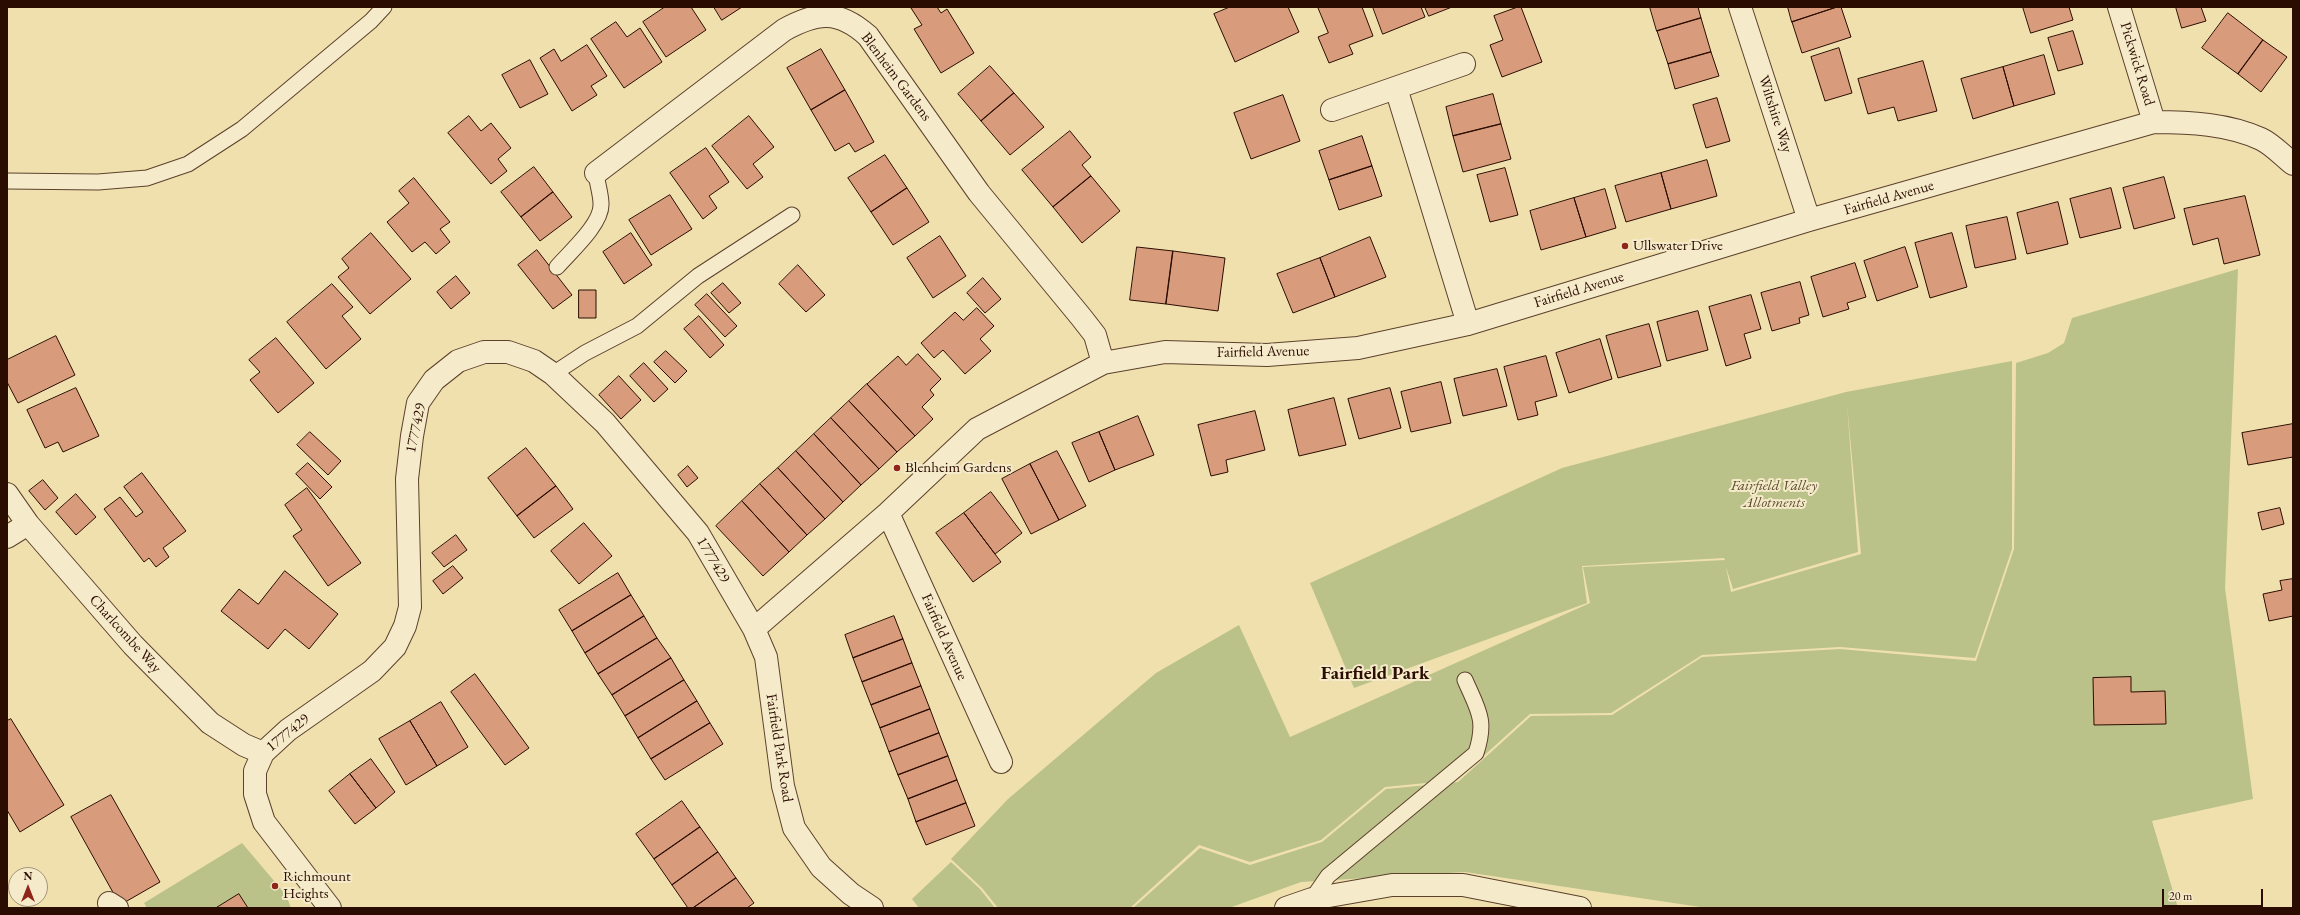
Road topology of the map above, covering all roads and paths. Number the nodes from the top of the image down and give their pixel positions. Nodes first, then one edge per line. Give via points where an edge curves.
1 (384, 7) edge
2 (1740, 7) edge
3 (2119, 7) edge
4 (1464, 64) dead end
5 (1396, 88) junction
6 (1332, 110) dead end
7 (2154, 122) junction
8 (2293, 164) edge
9 (596, 173) joint
10 (7, 181) edge
11 (792, 215) dead end
12 (1809, 220) junction
13 (557, 267) dead end
14 (1468, 324) junction
15 (1103, 364) junction
16 (552, 374) junction
17 (7, 494) edge
18 (888, 513) junction
19 (28, 524) junction
20 (7, 537) edge
21 (754, 629) junction
22 (1465, 680) dead end
23 (263, 753) junction
24 (1000, 762) dead end
25 (1312, 899) junction
26 (330, 908) edge
27 (872, 908) edge
28 (1286, 908) edge
29 (1580, 908) edge

1 - 10 lane via 371,21 242,129 188,164 147,178 98,182
2 - 12 street, Wiltshire Way
3 - 7 street, Pickwick Road
4 - 5 street
5 - 6 street
5 - 14 street
7 - 8 street, Fairfield Avenue via 2220,126 2262,139
7 - 12 street, Fairfield Avenue
9 - 13 lane via 602,204 600,215
9 - 15 street, Blenheim Gardens via 784,30 809,17 835,17 847,21 868,36 979,193 1095,335
11 - 16 lane via 698,276 637,326 585,353
12 - 14 street, Fairfield Avenue
14 - 15 street, Fairfield Avenue via 1358,348 1268,355 1165,352
15 - 18 street, Fairfield Avenue via 977,429
16 - 21 street, 1777429 via 605,423 698,534
16 - 23 street, 1777429 via 534,361 508,352 484,352 458,361 434,380 418,403 412,436 407,479 410,607 396,647 372,671 288,730
17 - 19 street, Charlcombe Way
18 - 21 street, Fairfield Avenue
18 - 24 street, Fairfield Avenue
19 - 20 street
19 - 23 street, Charlcombe Way via 133,645 210,723 244,745
21 - 27 street, Fairfield Park Road via 766,657 782,786 794,828 821,867 851,894
22 - 25 lane via 1481,715 1482,735 1476,752 1328,876
23 - 26 street via 255,770 255,794 264,822
25 - 28 street
25 - 29 street via 1392,885 1463,885

